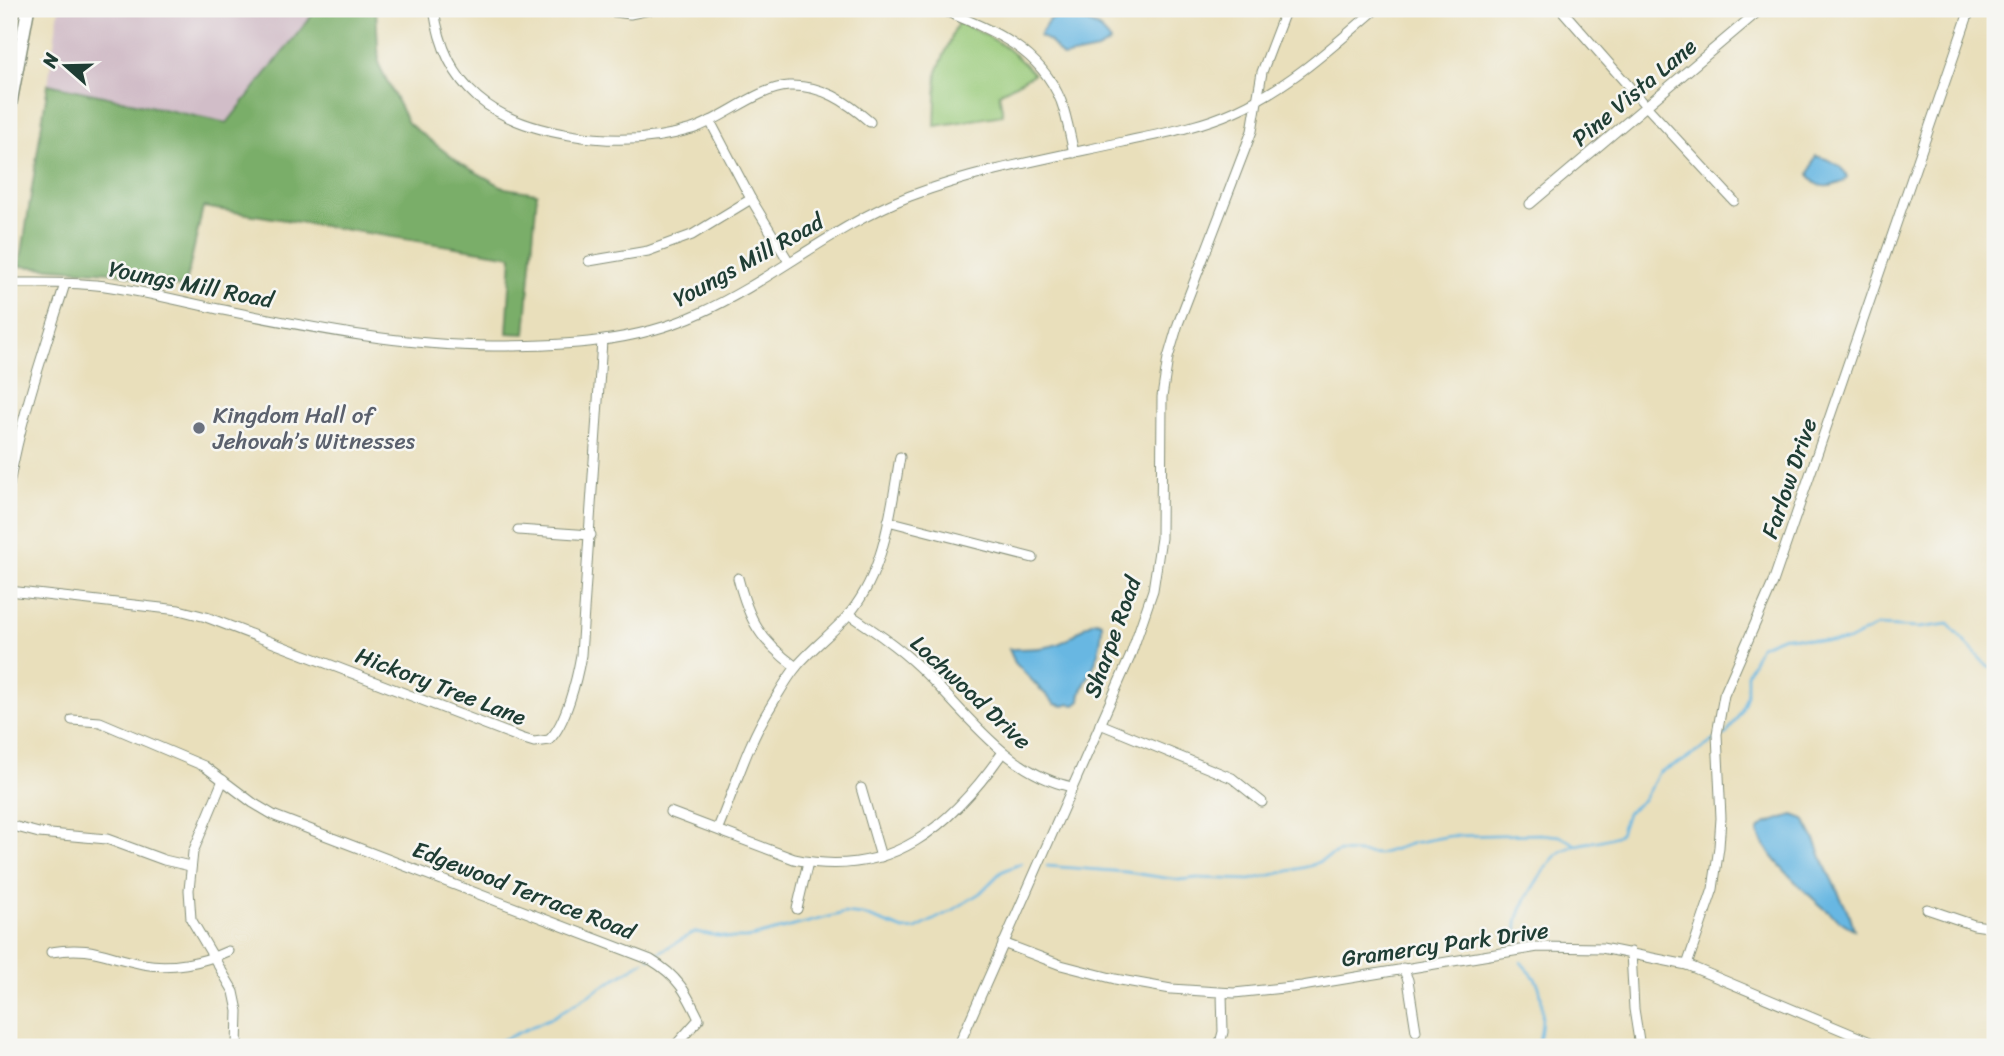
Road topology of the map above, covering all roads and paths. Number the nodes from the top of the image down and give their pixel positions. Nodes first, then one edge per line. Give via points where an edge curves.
1 (28, 9) edge
2 (434, 9) edge
3 (593, 9) edge
4 (654, 9) edge
5 (940, 9) edge
6 (1286, 9) edge
7 (1376, 9) edge
8 (1561, 9) edge
9 (1761, 9) edge
10 (1970, 9) edge
11 (1258, 100) junction
12 (1647, 107) junction
13 (9, 111) edge
14 (710, 121) junction
15 (870, 122) dead end
16 (1074, 153) junction
17 (751, 199) junction
18 (1734, 201) dead end
19 (1530, 204) dead end
20 (589, 261) dead end
21 (789, 262) junction
22 (9, 283) edge
23 (65, 284) junction
24 (602, 341) junction
25 (900, 457) dead end
26 (9, 485) edge
27 (888, 521) junction
28 (518, 530) dead end
29 (591, 535) junction
30 (1033, 558) dead end
31 (738, 578) dead end
32 (9, 591) edge
33 (849, 614) junction
34 (796, 667) junction
35 (72, 720) dead end
36 (1100, 724) junction
37 (1003, 752) junction
38 (223, 780) junction
39 (1072, 787) junction
40 (861, 789) dead end
41 (1262, 802) dead end
42 (670, 812) dead end
43 (9, 825) edge
44 (718, 828) junction
45 (881, 857) junction
46 (808, 862) junction
47 (190, 866) junction
48 (797, 909) dead end
49 (1927, 909) dead end
50 (1995, 928) edge
51 (1003, 943) junction
52 (228, 951) dead end
53 (51, 952) dead end
54 (1631, 952) junction
55 (214, 957) junction
56 (1687, 965) junction
57 (1403, 968) junction
58 (1222, 993) junction
59 (1416, 1031) dead end
60 (237, 1047) edge
61 (674, 1047) edge
62 (958, 1047) edge
63 (1219, 1047) edge
64 (1640, 1047) edge
65 (1882, 1047) edge

1 - 13 highway
2 - 14 street via 443,50 460,79 487,106 523,124 619,140 692,129
3 - 4 street via 630,14
5 - 16 street via 998,33 1038,66 1060,99
6 - 11 street, Sharpe Road via 1262,72
7 - 11 street, Youngs Mill Road via 1313,63
8 - 12 street
9 - 12 street, Pine Vista Lane
10 - 56 street, Farlow Drive via 1772,585 1724,695 1717,734 1719,847 1713,889
11 - 16 street, Youngs Mill Road via 1174,131
11 - 36 street, Sharpe Road via 1252,131 1168,358 1162,397 1163,502 1158,564 1130,657
12 - 18 street
12 - 19 street, Pine Vista Lane
14 - 15 street via 786,86 826,92
14 - 17 street
16 - 21 street, Youngs Mill Road via 914,194 867,215
17 - 20 street via 692,235 648,251
17 - 21 street
21 - 24 street, Youngs Mill Road via 701,313
22 - 23 street, Youngs Mill Road
23 - 24 street, Youngs Mill Road via 124,289 407,342 495,346
23 - 26 street via 16,442
24 - 29 street, Hickory Tree Lane
25 - 27 street
27 - 30 street
27 - 33 street via 878,562
28 - 29 street
29 - 32 street, Hickory Tree Lane via 579,668 556,732 542,741 521,738 206,617
31 - 34 street via 746,610 761,635
33 - 34 street
33 - 37 street, Lochwood Drive via 907,655
34 - 44 street via 760,726
35 - 38 street via 100,722 159,745
36 - 39 street, Sharpe Road
36 - 41 street via 1232,778
37 - 39 street, Lochwood Drive via 1037,775
37 - 45 street via 940,826
38 - 47 street
38 - 61 street, Edgewood Terrace Road via 275,816 651,960 684,988 699,1019
39 - 51 street, Sharpe Road
40 - 45 street
42 - 44 street
43 - 47 street via 39,833 107,839
44 - 46 street
45 - 46 street via 848,863
46 - 48 street
47 - 55 street via 191,919
49 - 50 street
51 - 58 street, Gramercy Park Drive via 1115,979
51 - 62 street, Sharpe Road
52 - 55 street
53 - 55 street via 75,948 163,965
54 - 56 street, Gramercy Park Drive
54 - 57 street, Gramercy Park Drive via 1538,947
54 - 64 street
55 - 60 street via 234,992
56 - 65 street, Gramercy Park Drive
57 - 58 street, Gramercy Park Drive via 1302,986
57 - 59 street
58 - 63 street

